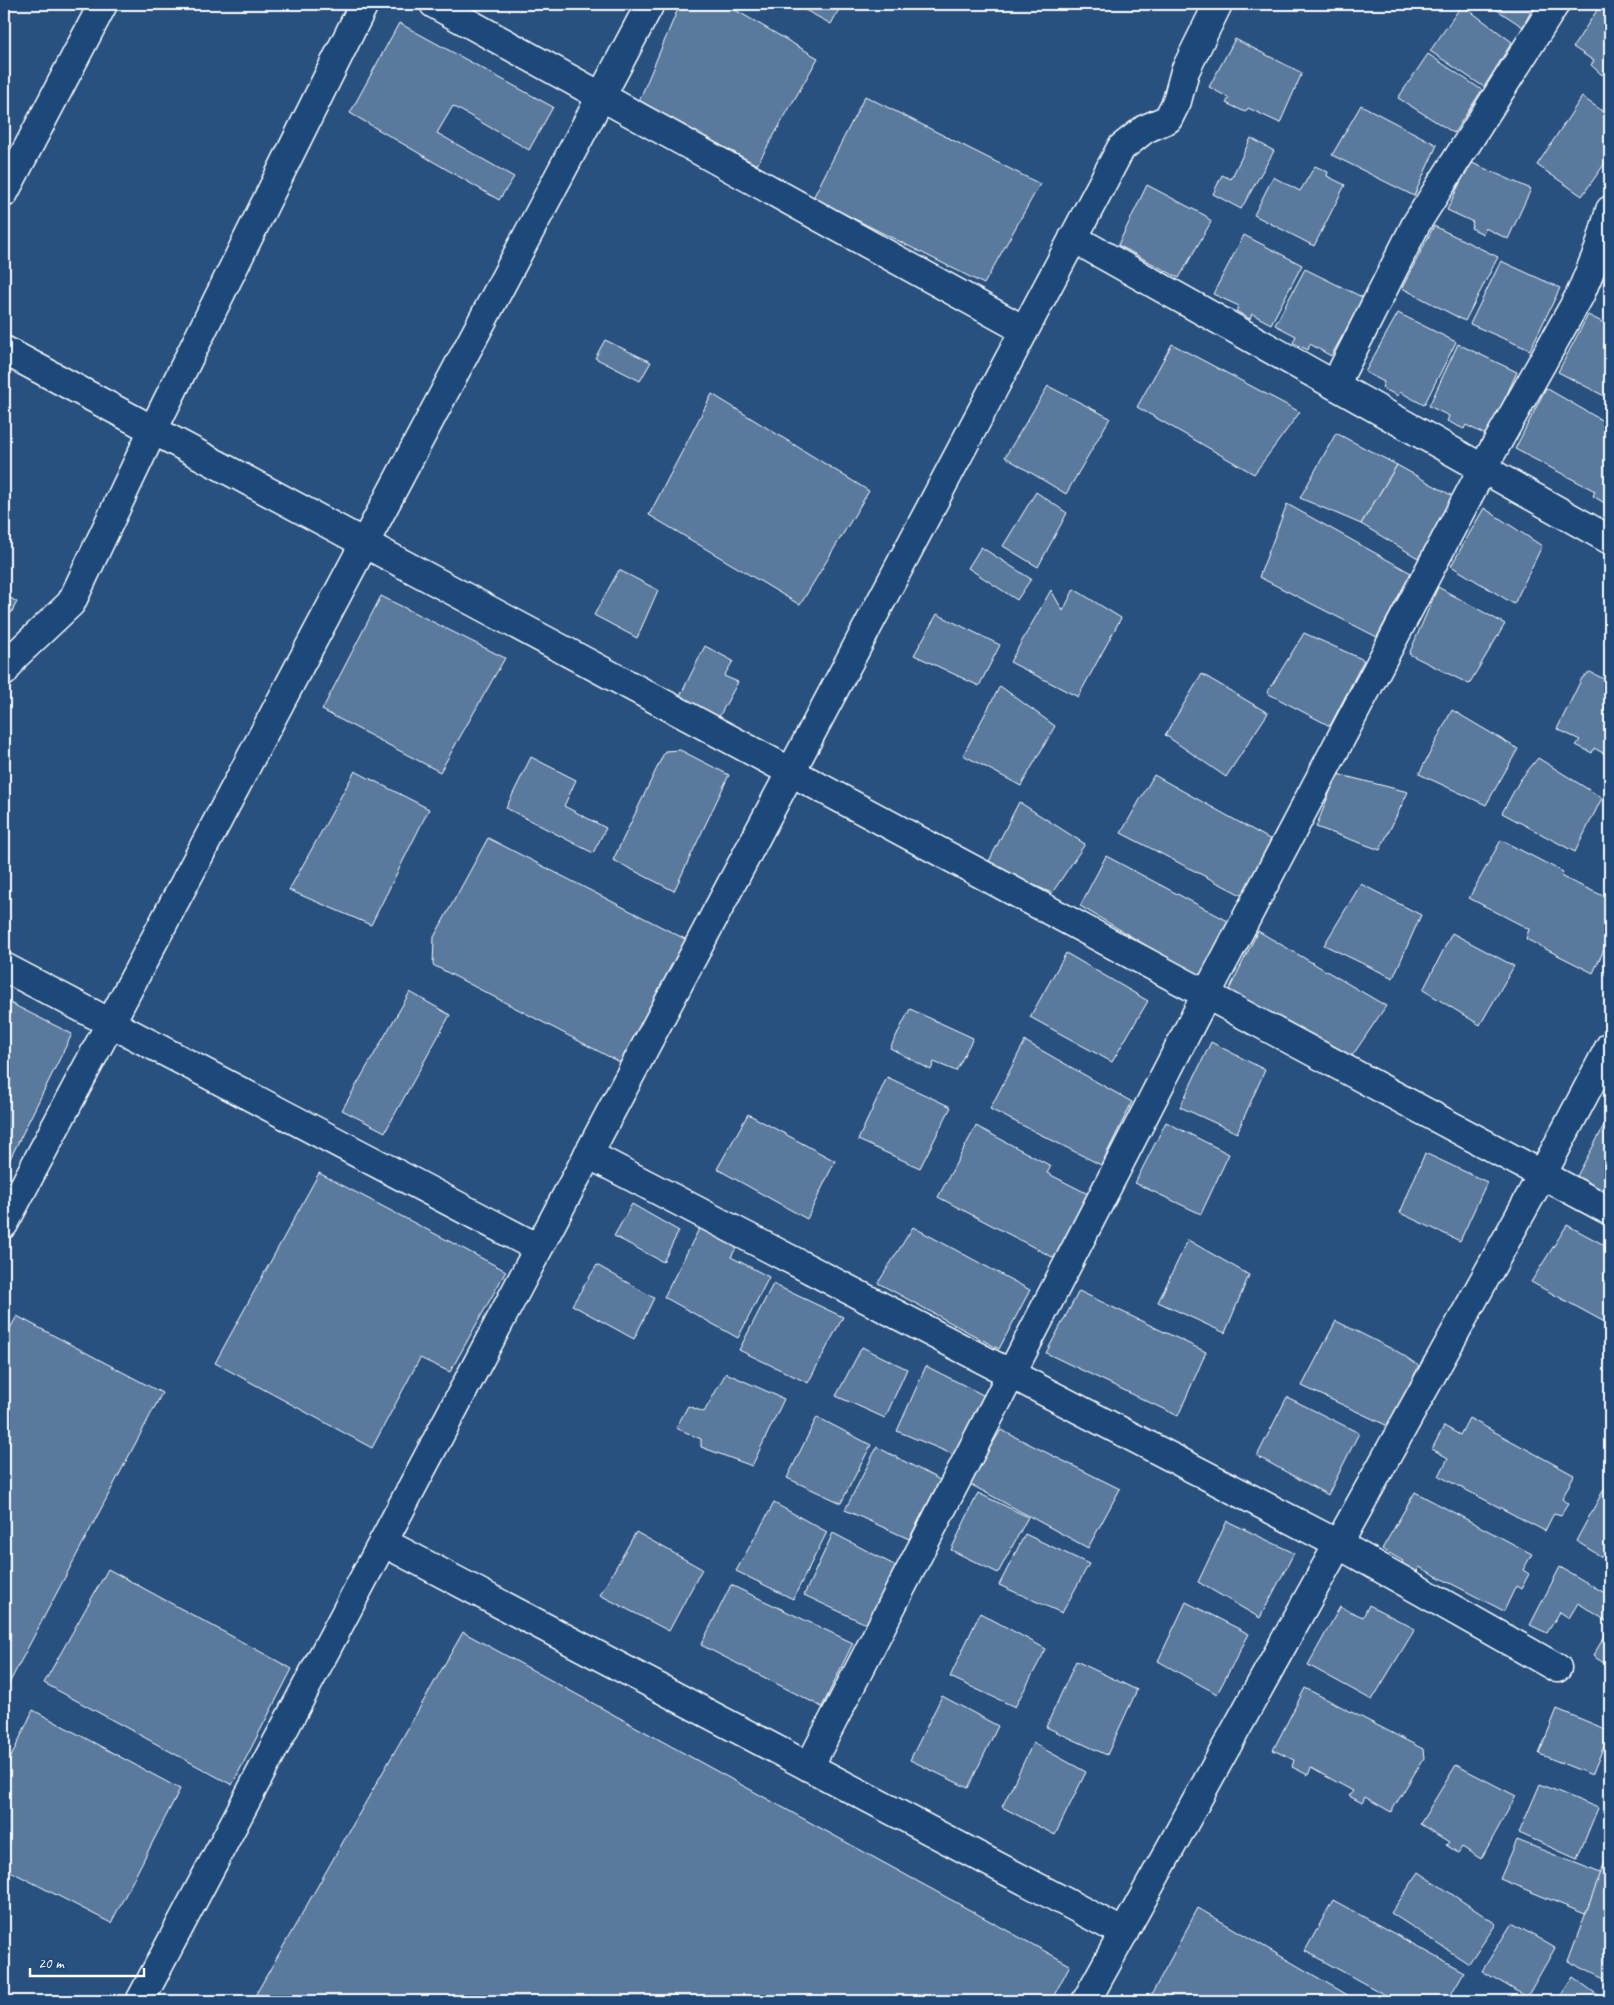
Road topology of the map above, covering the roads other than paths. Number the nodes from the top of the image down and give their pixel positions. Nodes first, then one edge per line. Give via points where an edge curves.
1 (103, 4) edge
2 (364, 4) edge
3 (434, 4) edge
4 (650, 4) edge
5 (1218, 4) edge
6 (1555, 4) edge
7 (601, 97) junction
8 (4, 193) edge
9 (1610, 210) edge
10 (1073, 238) junction
11 (1024, 330) junction
12 (4, 350) edge
13 (1335, 385) junction
14 (153, 430) junction
15 (1483, 468) junction
16 (1610, 540) edge
17 (365, 543) junction
18 (4, 672) edge
19 (791, 772) junction
20 (4, 967) edge
21 (1206, 995) junction
22 (111, 1024) junction
23 (1610, 1046) edge
24 (588, 1154) junction
25 (1542, 1175) junction
26 (1610, 1211) edge
27 (4, 1224) edge
28 (538, 1248) junction
29 (1010, 1374) junction
30 (383, 1542) junction
31 (1338, 1544) junction
32 (1557, 1668) dead end
33 (809, 1767) junction
34 (1124, 1934) junction
35 (140, 2001) edge
36 (1086, 2001) edge

1 - 8 street
2 - 14 street
3 - 7 street
4 - 7 street
5 - 10 street via 1184,71 1177,101 1168,119 1146,129 1121,148
6 - 13 street via 1416,224
7 - 11 street
7 - 17 street
9 - 15 street via 1599,249 1580,295
10 - 11 street
10 - 13 street
11 - 19 street
12 - 14 street
13 - 15 street
14 - 17 street
14 - 18 street via 71,603 15,656
15 - 16 street
15 - 21 street
17 - 19 street
17 - 22 street
19 - 21 street
19 - 24 street
20 - 22 street
21 - 25 street
21 - 29 street
22 - 27 street
22 - 28 street
23 - 25 street
24 - 28 street
24 - 29 street
25 - 26 street
25 - 31 street
28 - 30 street
29 - 31 street
29 - 33 street
30 - 33 street
30 - 35 street
31 - 32 street
31 - 34 street
33 - 34 street
34 - 36 street

